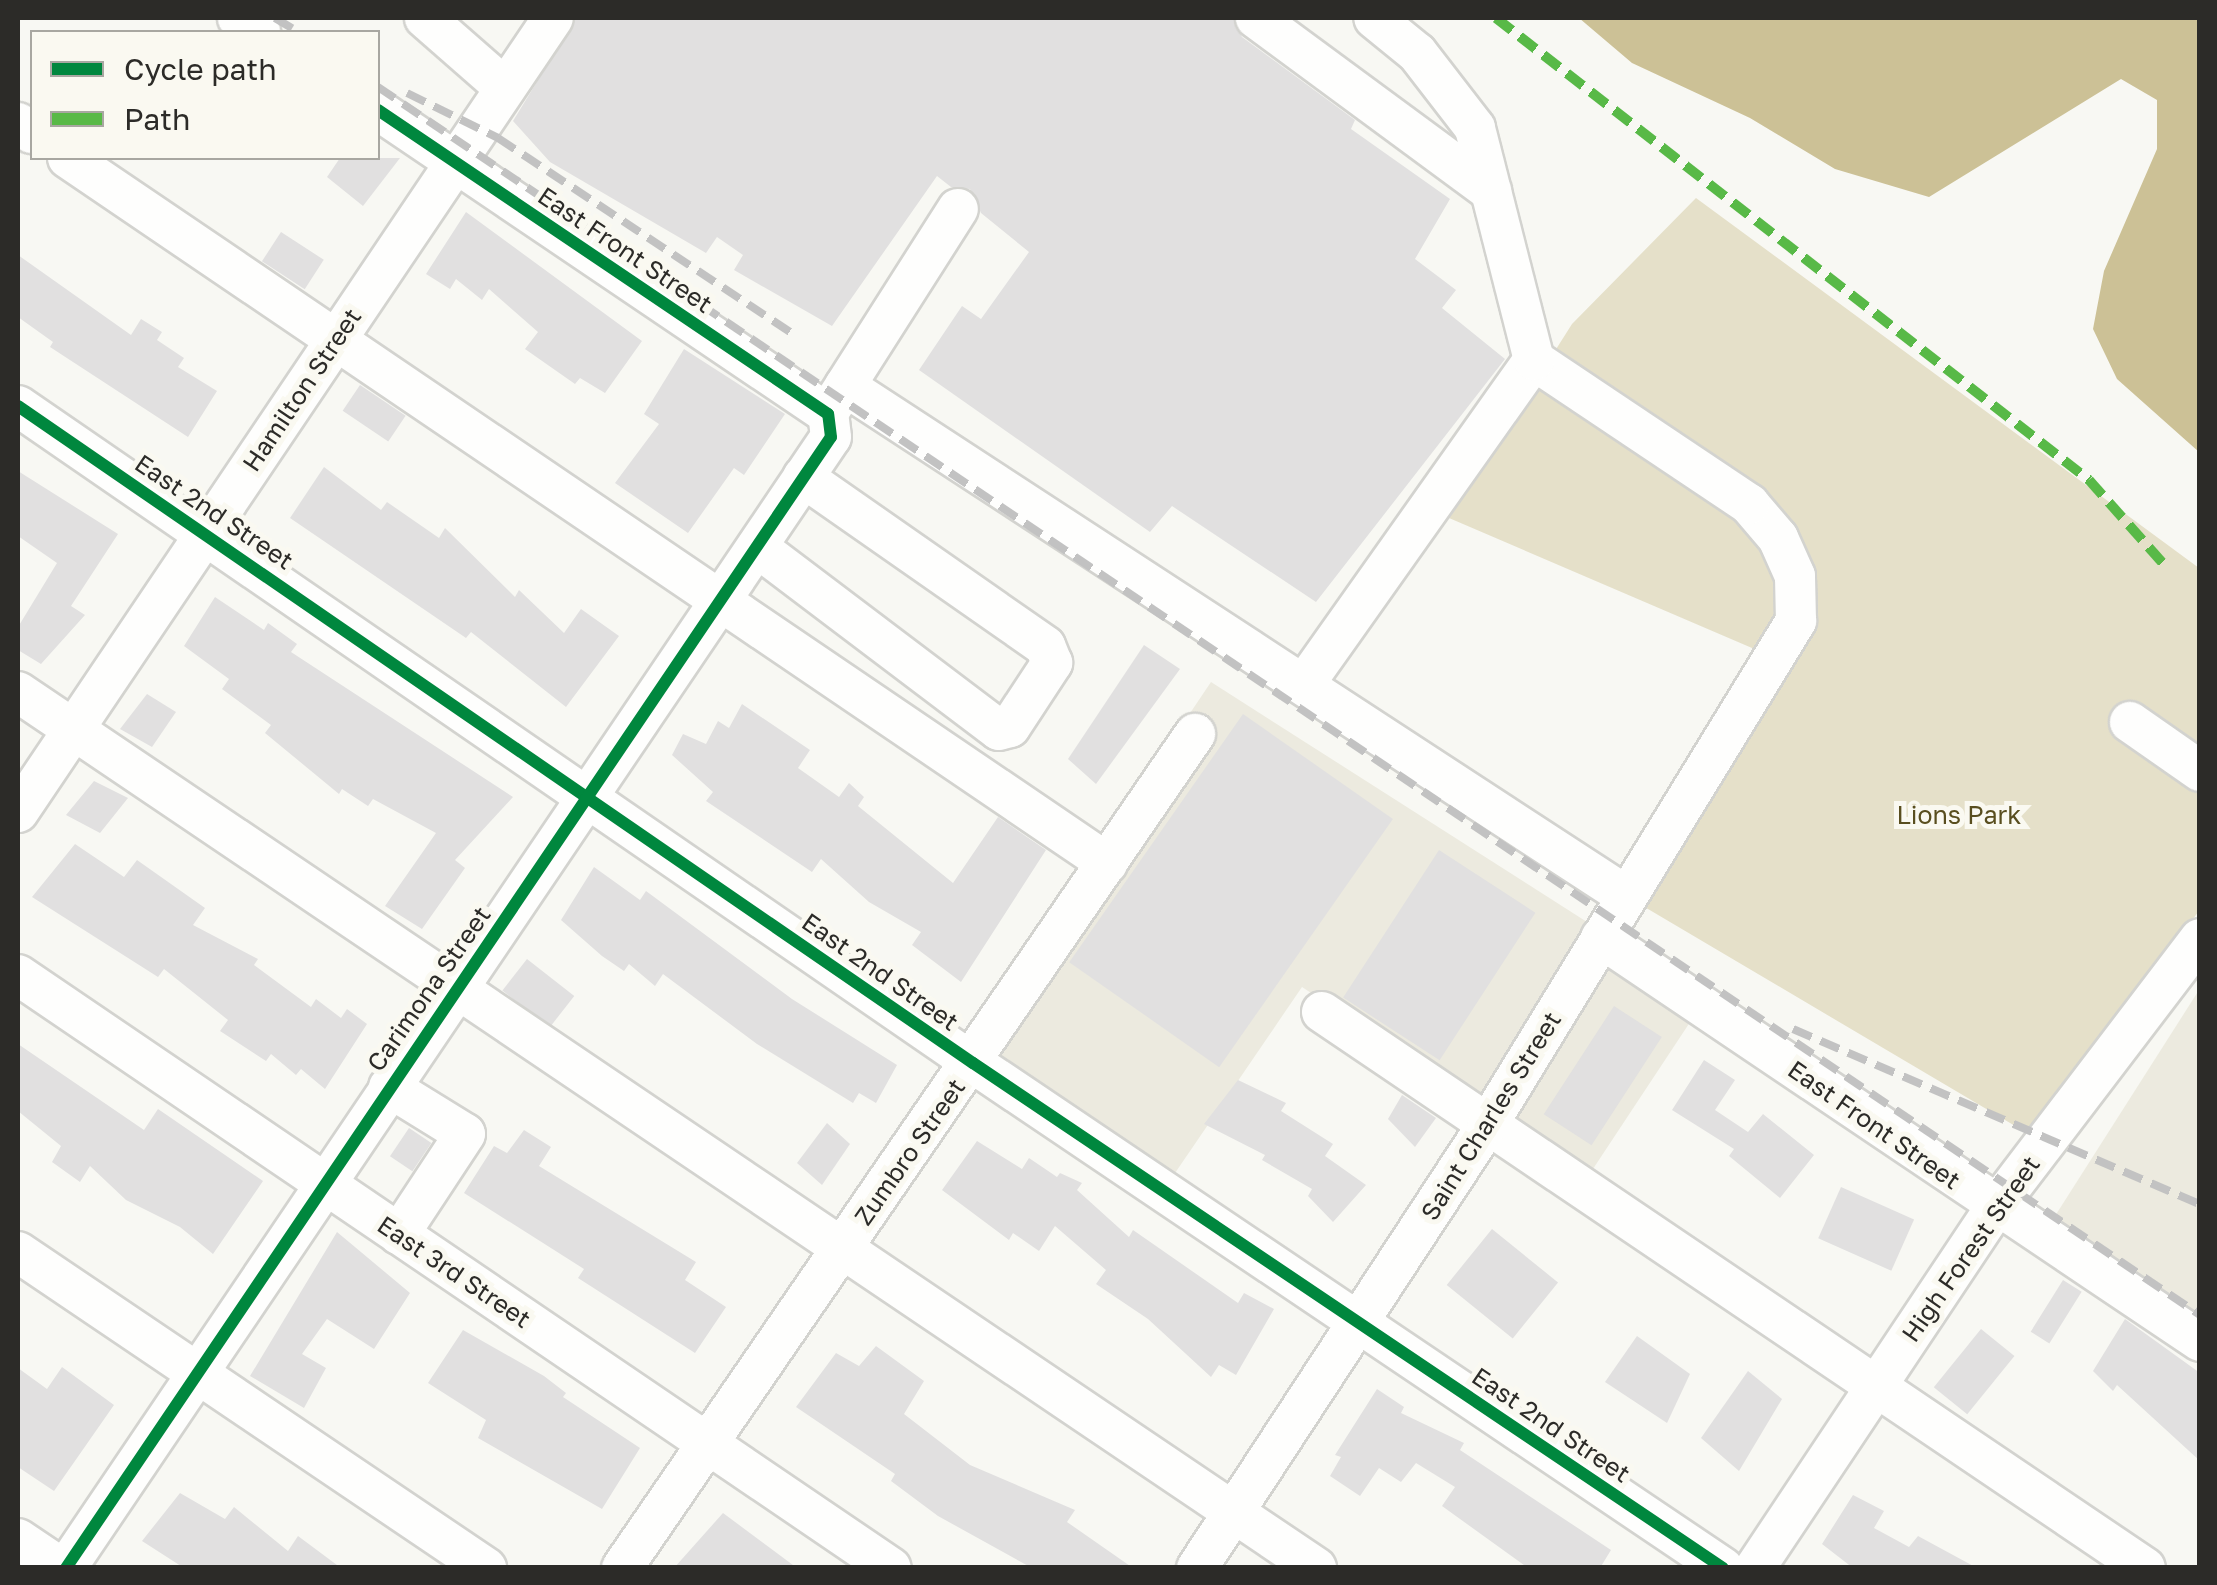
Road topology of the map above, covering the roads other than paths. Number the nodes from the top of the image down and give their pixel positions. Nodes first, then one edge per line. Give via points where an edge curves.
1 (425, 18) edge
2 (553, 18) edge
3 (1256, 18) edge
4 (1374, 18) edge
5 (505, 88) junction
6 (380, 111) edge
7 (71, 160) edge
8 (456, 163) junction
9 (1492, 191) junction
10 (958, 209) dead end
11 (336, 340) junction
12 (1534, 360) junction
13 (18, 406) edge
14 (834, 412) junction
15 (803, 478) junction
16 (206, 533) junction
17 (757, 547) junction
18 (721, 601) junction
19 (1305, 683) junction
20 (18, 692) edge
21 (2130, 722) dead end
22 (73, 730) junction
23 (1195, 734) dead end
24 (2200, 770) edge
25 (590, 799) junction
26 (18, 812) edge
27 (1107, 864) junction
28 (1626, 896) junction
29 (1601, 938) junction
30 (2200, 940) edge
31 (18, 975) edge
32 (456, 990) junction
33 (1322, 1012) dead end
34 (973, 1062) junction
35 (389, 1087) junction
36 (1488, 1124) junction
37 (322, 1182) junction
38 (1995, 1208) junction
39 (398, 1234) junction
40 (840, 1250) junction
41 (18, 1252) edge
42 (1359, 1323) junction
43 (2200, 1342) edge
44 (195, 1374) junction
45 (1876, 1386) junction
46 (705, 1442) junction
47 (1234, 1512) junction
48 (18, 1539) edge
49 (63, 1568) edge
50 (486, 1568) edge
51 (622, 1568) edge
52 (890, 1568) edge
53 (1198, 1568) edge
54 (1316, 1568) edge
55 (1723, 1568) edge
56 (1755, 1568) edge
57 (2145, 1568) edge

1 - 5 street
2 - 5 street, Hamilton Street
3 - 9 street
4 - 9 street via 1417,52 1475,128
5 - 8 street, Hamilton Street
6 - 8 street, East Front Street
7 - 11 street
8 - 11 street, Hamilton Street
8 - 14 street, East Front Street
9 - 12 street
10 - 14 street, Carimona Street
11 - 16 street, Hamilton Street
11 - 18 street
12 - 19 street
12 - 28 street, Saint Charles Street via 1749,504 1778,538 1795,576 1796,621
13 - 16 street, East 2nd Street
14 - 15 street, Carimona Street
14 - 19 street, East Front Street
15 - 17 street, Carimona Street
15 - 17 street via 1045,646 1052,663 1010,727 999,730
16 - 22 street, Hamilton Street
16 - 25 street, East 2nd Street
17 - 18 street, Carimona Street
18 - 25 street, Carimona Street
18 - 27 street
19 - 28 street
20 - 22 street
21 - 24 street
22 - 26 street, Hamilton Street
22 - 32 street
23 - 27 street, Zumbro Street
25 - 32 street, Carimona Street
25 - 34 street, East 2nd Street
27 - 34 street, Zumbro Street
28 - 29 street, Saint Charles Street
29 - 36 street, Saint Charles Street
29 - 38 street, East Front Street
30 - 38 street, High Forest Street
31 - 37 street, East 3rd Street
32 - 35 street, Carimona Street
32 - 40 street
33 - 36 street
34 - 40 street, Zumbro Street
34 - 42 street, East 2nd Street
35 - 37 street, Carimona Street
35 - 39 street via 464,1134
36 - 42 street, Saint Charles Street
36 - 45 street
37 - 39 street, East 3rd Street
37 - 44 street, Carimona Street
38 - 43 street, East Front Street
38 - 45 street, High Forest Street
39 - 46 street, East 3rd Street
40 - 46 street, Zumbro Street
40 - 47 street
41 - 44 street
42 - 47 street, Saint Charles Street
42 - 55 street, East 2nd Street
44 - 49 street, Carimona Street
44 - 50 street
45 - 56 street, High Forest Street
45 - 57 street
46 - 51 street, Zumbro Street
46 - 52 street, East 3rd Street
47 - 53 street, Saint Charles Street
47 - 54 street
48 - 49 street

